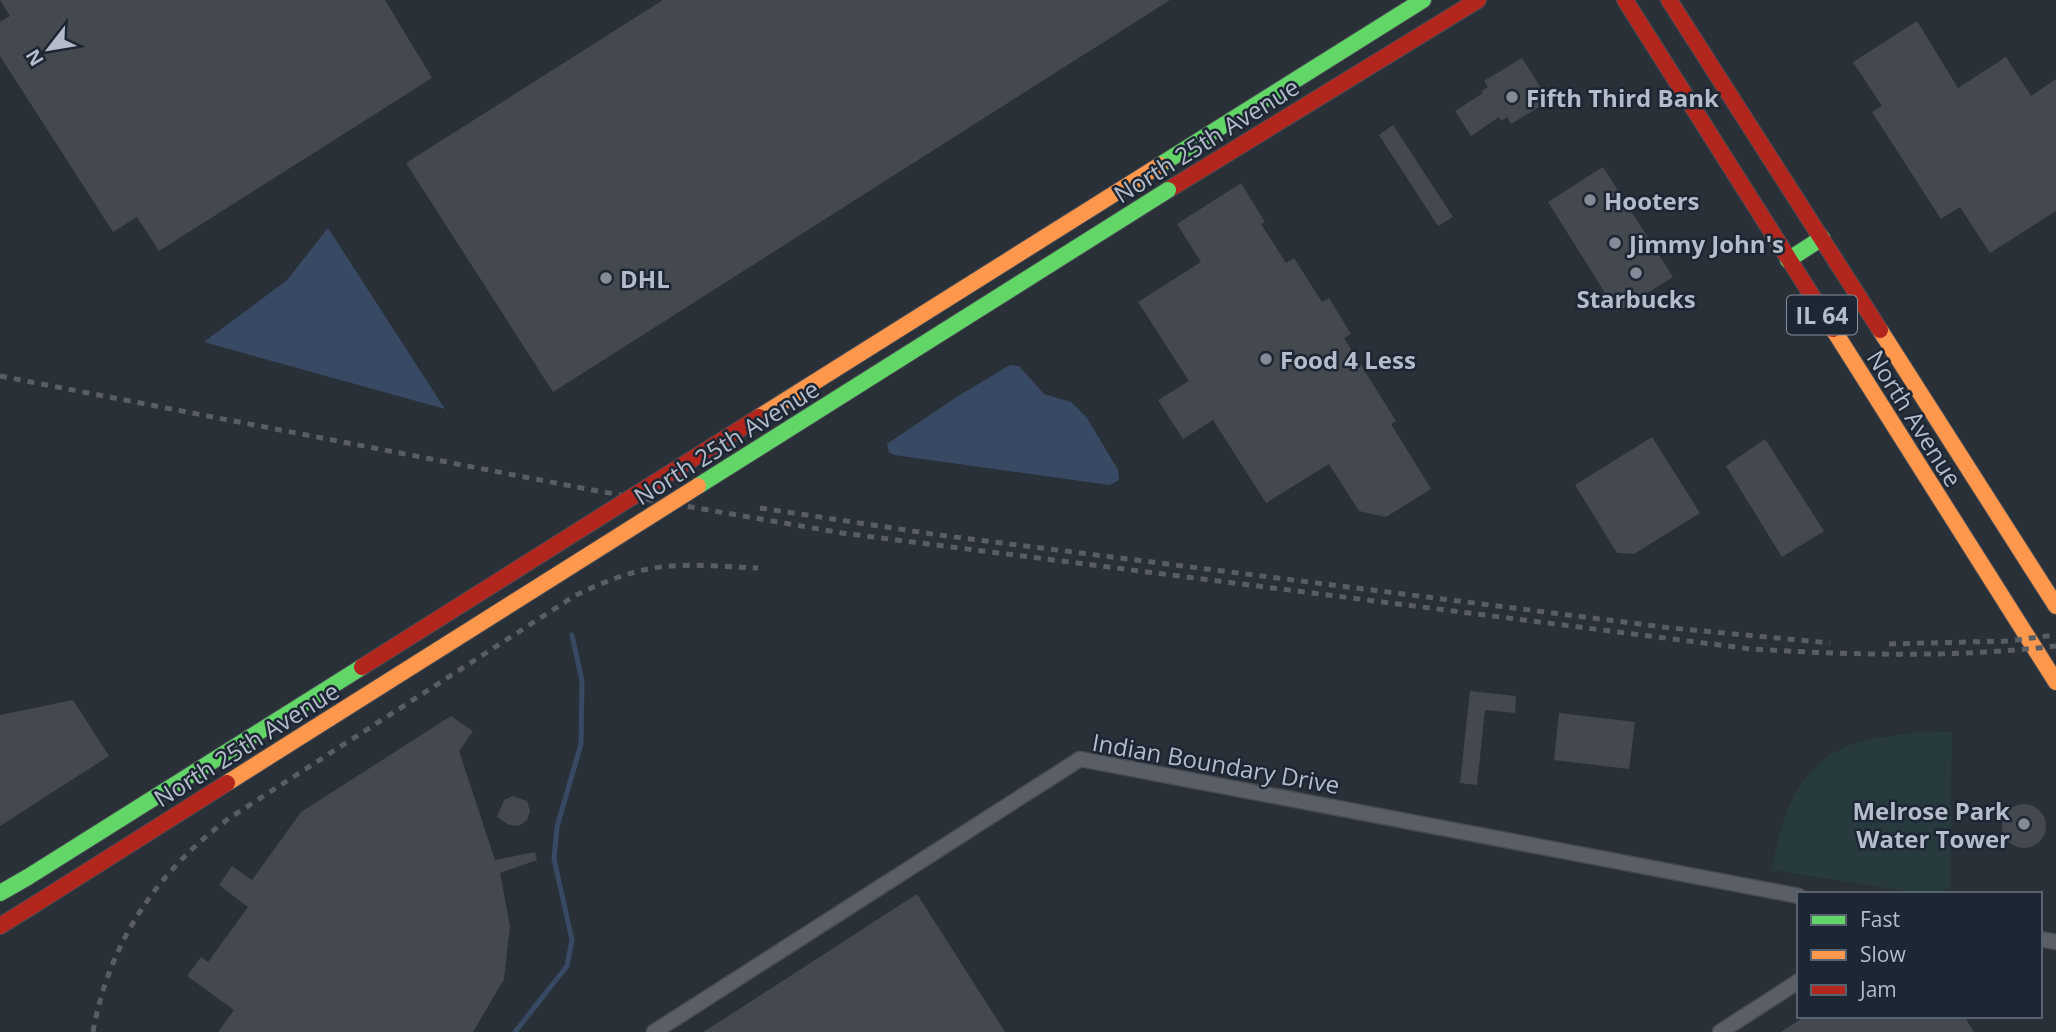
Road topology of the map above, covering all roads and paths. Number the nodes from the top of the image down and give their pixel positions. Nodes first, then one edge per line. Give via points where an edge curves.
1 (1423, 0) edge
2 (1478, 0) edge
3 (1625, 0) edge
4 (1670, 0) edge
5 (1727, 125) junction
6 (1822, 238) junction
7 (1788, 260) junction
8 (2056, 606) edge
9 (2056, 682) edge
10 (0, 894) edge
11 (1797, 896) edge
12 (0, 926) edge
13 (1797, 982) edge
14 (654, 1032) edge
15 (1720, 1032) edge

1 - 10 main road, North 25th Avenue, bridge
2 - 12 main road, North 25th Avenue, bridge via 1211,163
3 - 5 main road, North Avenue / IL 64
4 - 5 main road, North Avenue / IL 64
5 - 6 main road, North Avenue / IL 64
5 - 7 main road, North Avenue / IL 64
6 - 7 main road
6 - 8 main road, North Avenue / IL 64
7 - 9 main road, North Avenue / IL 64
11 - 14 street, Indian Boundary Drive via 1080,759
13 - 15 street

